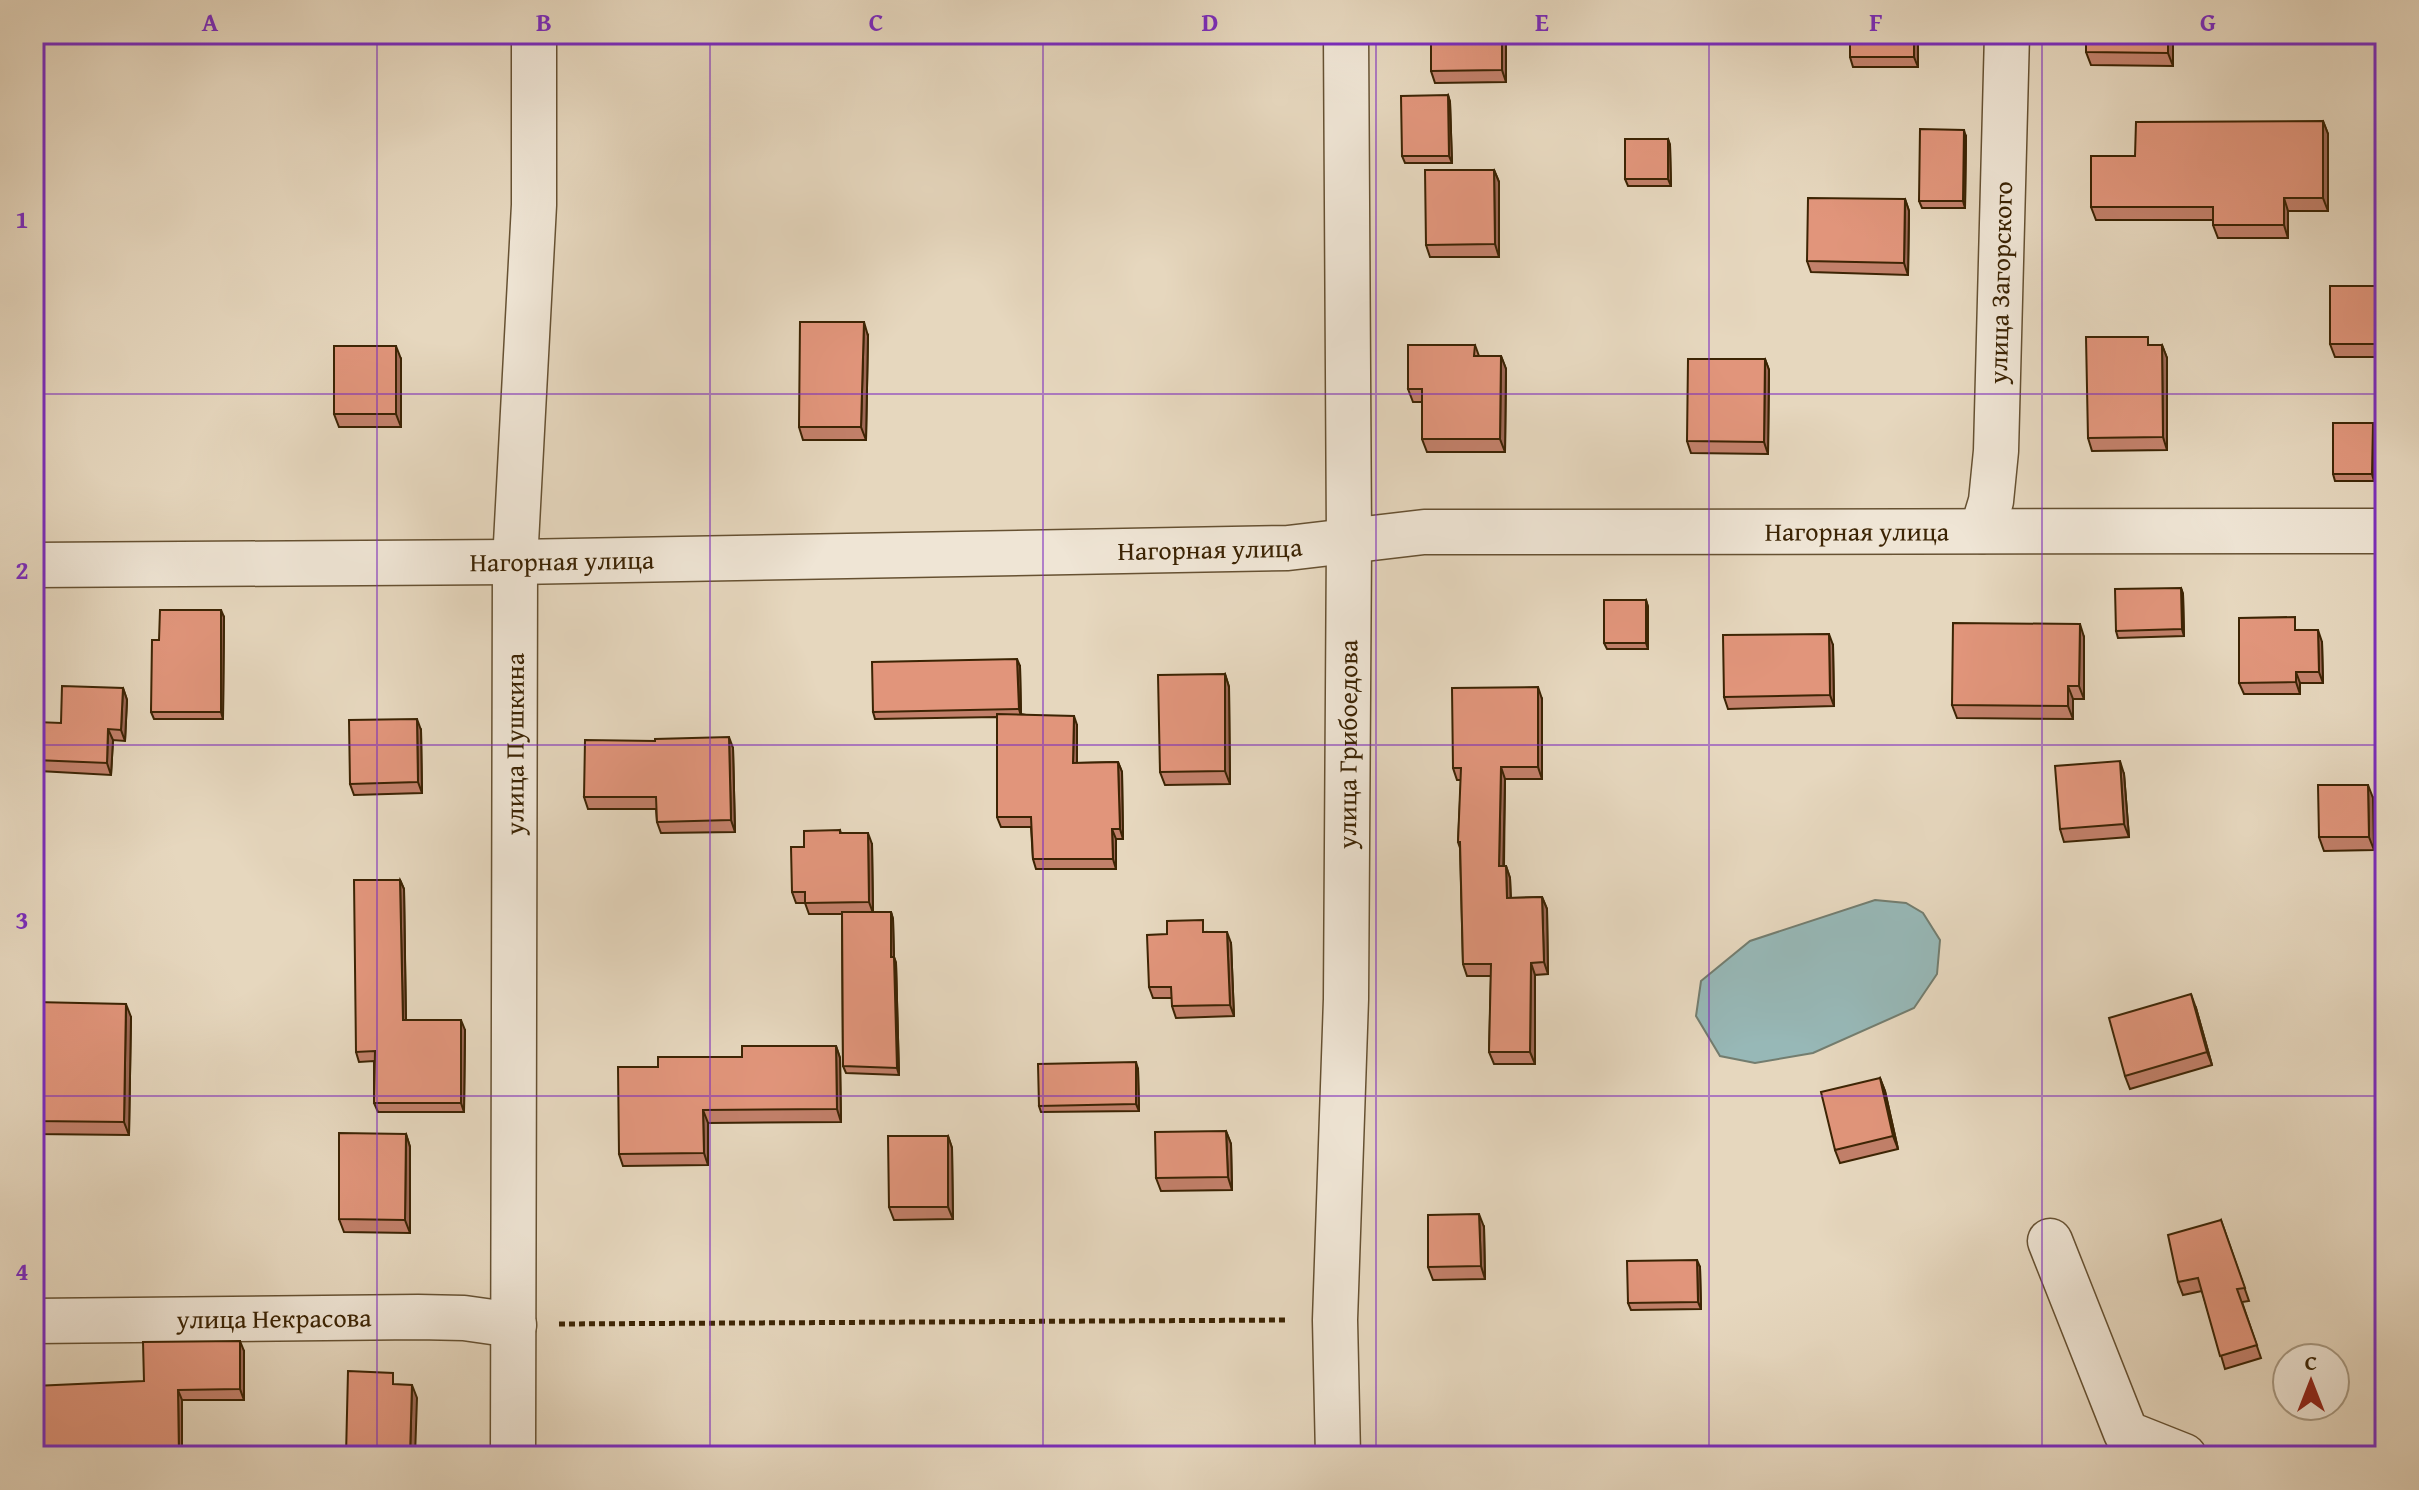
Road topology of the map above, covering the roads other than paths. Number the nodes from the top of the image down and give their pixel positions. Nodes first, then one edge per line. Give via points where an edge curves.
1 (534, 34) edge
2 (1346, 34) edge
3 (2007, 34) edge
4 (1982, 531) junction
5 (2385, 531) edge
6 (1349, 541) junction
7 (515, 562) junction
8 (34, 565) edge
9 (2050, 1241) dead end
10 (34, 1321) edge
11 (514, 1325) junction
12 (513, 1456) edge
13 (1338, 1456) edge
14 (2184, 1456) edge

1 - 7 street, улица Пушкина via 534,205
2 - 6 street, улица Грибоедова
3 - 4 street, улица Загорского via 1996,451
4 - 5 street, Нагорная улица
4 - 6 street, Нагорная улица via 1424,532
6 - 7 street, Нагорная улица via 1272,548
6 - 13 street, улица Грибоедова via 1346,999 1335,1320
7 - 8 street, Нагорная улица
7 - 11 street, улица Пушкина
9 - 14 street via 2126,1433
10 - 11 street, улица Некрасова via 418,1317
11 - 12 street, улица Пушкина

